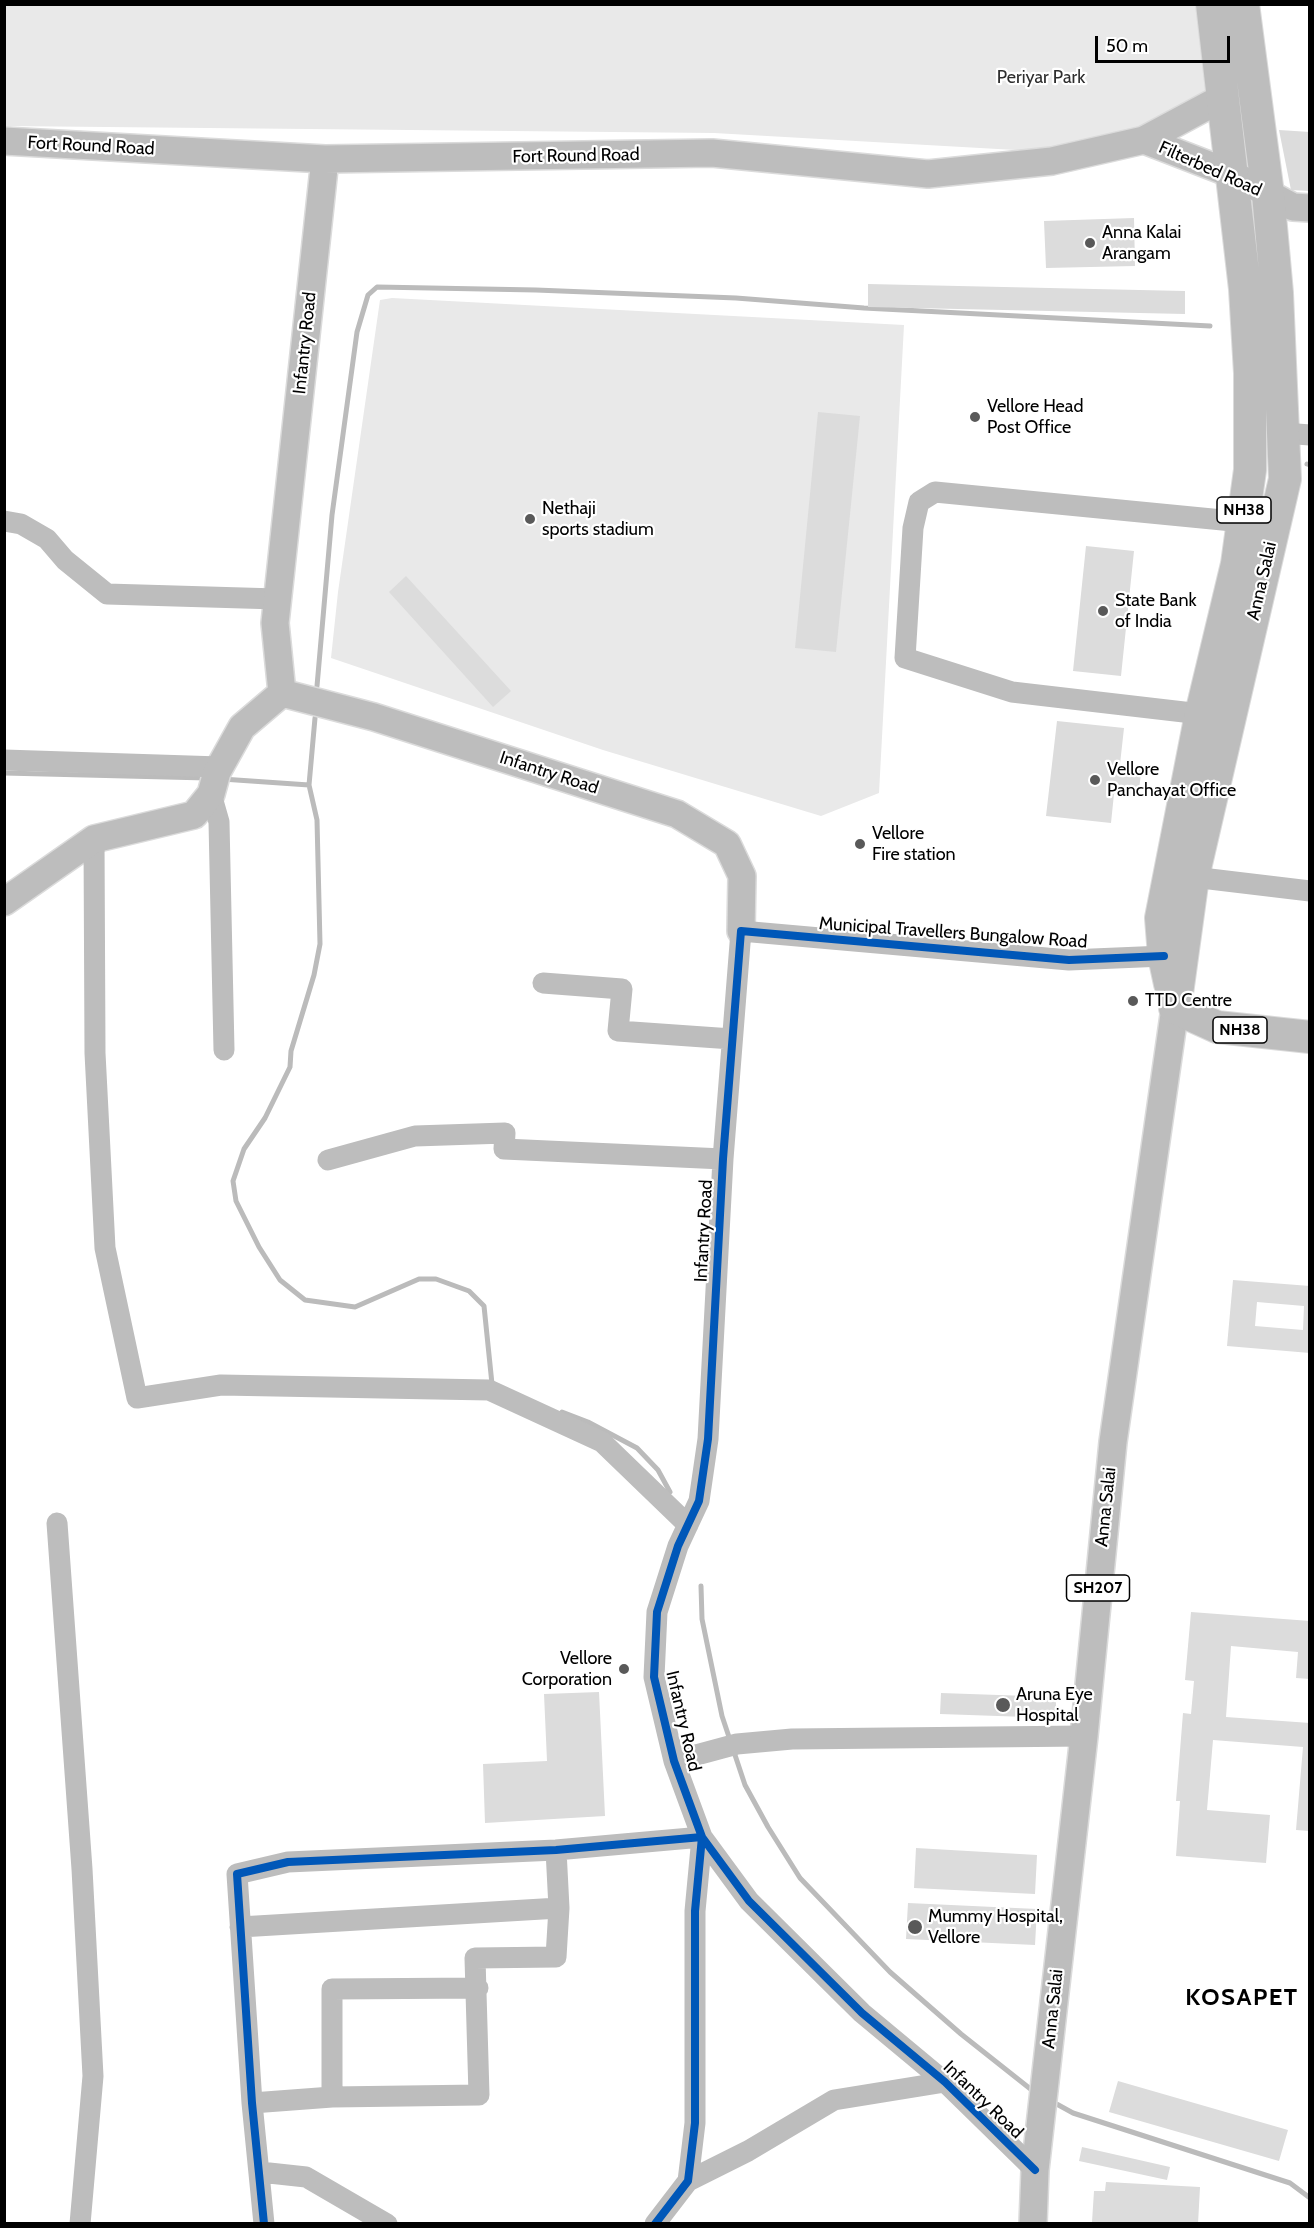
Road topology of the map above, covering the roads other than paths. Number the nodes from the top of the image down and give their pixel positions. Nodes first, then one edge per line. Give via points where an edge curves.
1 (1212, 4) edge
2 (1243, 4) edge
3 (1224, 97) junction
4 (1144, 140) junction
5 (4, 141) edge
6 (325, 159) junction
7 (1232, 174) junction
8 (1268, 194) junction
9 (1310, 208) edge
10 (1297, 434) edge
11 (4, 521) edge
12 (1243, 522) junction
13 (278, 599) junction
14 (282, 693) junction
15 (1201, 714) junction
16 (4, 759) edge
17 (220, 766) junction
18 (211, 794) junction
19 (94, 839) junction
20 (1193, 877) junction
21 (1310, 891) edge
22 (4, 902) edge
23 (741, 931) junction
24 (1164, 956) junction
25 (543, 983) dead end
26 (1175, 1008) junction
27 (1310, 1037) edge
28 (732, 1040) junction
29 (224, 1050) dead end
30 (723, 1159) junction
31 (328, 1160) dead end
32 (57, 1523) dead end
33 (688, 1525) junction
34 (1084, 1736) junction
35 (674, 1761) junction
36 (702, 1837) junction
37 (556, 1850) junction
38 (559, 1908) junction
39 (240, 1927) junction
40 (478, 1988) junction
41 (945, 2082) junction
42 (332, 2097) junction
43 (252, 2103) junction
44 (1035, 2170) junction
45 (260, 2172) junction
46 (688, 2181) junction
47 (80, 2223) edge
48 (264, 2223) edge
49 (387, 2223) edge
50 (655, 2223) edge
51 (1033, 2223) edge

1 - 3 highway, Anna Salai / NH38
2 - 8 highway, Anna Salai / NH38
3 - 4 main road
3 - 7 highway, Anna Salai / NH38
4 - 6 main road, Fort Round Road via 1052,161 928,174 712,153
4 - 7 main road, Filterbed Road
5 - 6 main road, Fort Round Road
6 - 13 main road, Infantry Road
7 - 8 main road, Filterbed Road
7 - 12 highway, Anna Salai / NH38 via 1250,373 1250,470
8 - 9 main road, Filterbed Road via 1293,207
8 - 10 highway, Anna Salai / NH38
10 - 20 highway, Anna Salai / NH38
11 - 13 street via 21,524 47,539 65,560 107,594
12 - 15 highway, Anna Salai / NH38 via 1237,564
12 - 15 street via 935,492 920,502 913,528 905,658 1012,692
13 - 14 main road, Infantry Road via 275,623
14 - 17 main road via 242,727
14 - 23 main road, Infantry Road via 375,717 677,814 728,843 742,876
15 - 24 highway, Anna Salai / NH38 via 1161,918
16 - 17 street
17 - 18 main road
18 - 19 main road via 194,815
18 - 29 street via 219,822
19 - 22 main road
19 - 33 street via 95,1053 105,1248 137,1398 221,1385 489,1390 602,1442
20 - 21 street
20 - 26 highway, Anna Salai / NH38
23 - 24 street, Municipal Travellers Bungalow Road via 1069,960
23 - 28 street, Infantry Road
24 - 26 highway, Anna Salai / NH38
25 - 28 street via 622,989 618,1031
26 - 27 highway, NH38 via 1217,1027
26 - 34 main road, Anna Salai / SH207 via 1113,1442
28 - 30 street, Infantry Road
30 - 31 street via 504,1149 505,1133 415,1136
30 - 33 street, Infantry Road via 708,1438 699,1502
32 - 47 street via 93,2076
33 - 35 street, Infantry Road via 657,1612 654,1677
34 - 35 street via 792,1738 737,1744
34 - 44 main road, Anna Salai / SH207
35 - 36 street, Infantry Road
36 - 37 street
36 - 41 street, Infantry Road via 749,1901 862,2013
36 - 46 street via 695,1911 695,2123
37 - 38 street
37 - 39 street via 288,1862 237,1874
38 - 39 street
38 - 40 street via 556,1957 475,1958
39 - 43 street
40 - 42 street via 332,1989
40 - 42 street via 479,2095
41 - 44 street, Infantry Road
41 - 46 street via 834,2100
42 - 43 street
43 - 45 street
44 - 51 main road, Anna Salai / SH207
45 - 48 street
45 - 49 street via 306,2176
46 - 50 street

